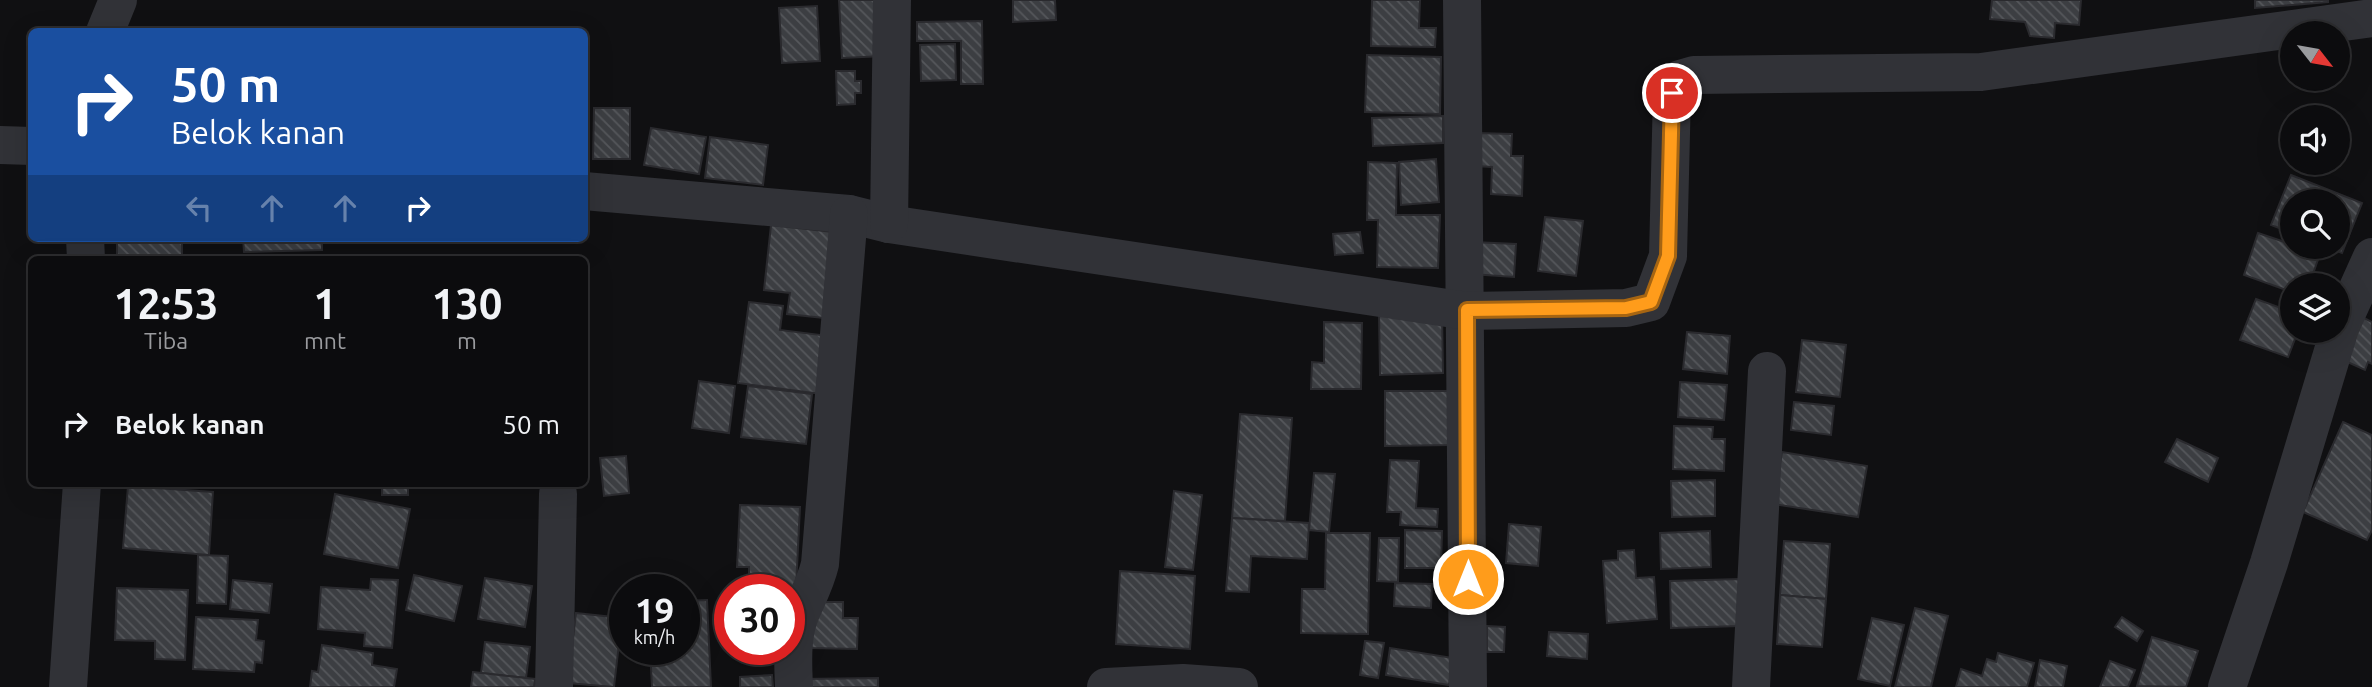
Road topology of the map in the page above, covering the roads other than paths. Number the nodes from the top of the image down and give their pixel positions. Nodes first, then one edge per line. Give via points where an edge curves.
1 (118, 0) edge
2 (892, 0) edge
3 (1462, 0) edge
4 (2372, 18) edge
5 (107, 28) edge
6 (0, 145) edge
7 (28, 146) edge
8 (588, 191) edge
9 (849, 214) junction
10 (888, 224) junction
11 (2372, 257) edge
12 (1467, 310) junction
13 (1767, 371) dead end
14 (82, 487) edge
15 (558, 494) dead end
16 (68, 687) edge
17 (554, 687) edge
18 (794, 687) edge
19 (1106, 687) edge
20 (1239, 687) edge
21 (1468, 687) edge
22 (1751, 687) edge
23 (2227, 687) edge

1 - 5 street
2 - 10 street
3 - 12 street
4 - 12 street via 1980,72 1694,75 1680,79 1672,93 1668,256 1651,302 1626,308
6 - 7 street
8 - 9 street
9 - 10 street
9 - 18 street via 820,564 814,590 801,612 793,655
10 - 12 street
11 - 23 street via 2340,328
12 - 21 street
13 - 22 street
14 - 16 street
15 - 17 street
19 - 20 street via 1183,683

